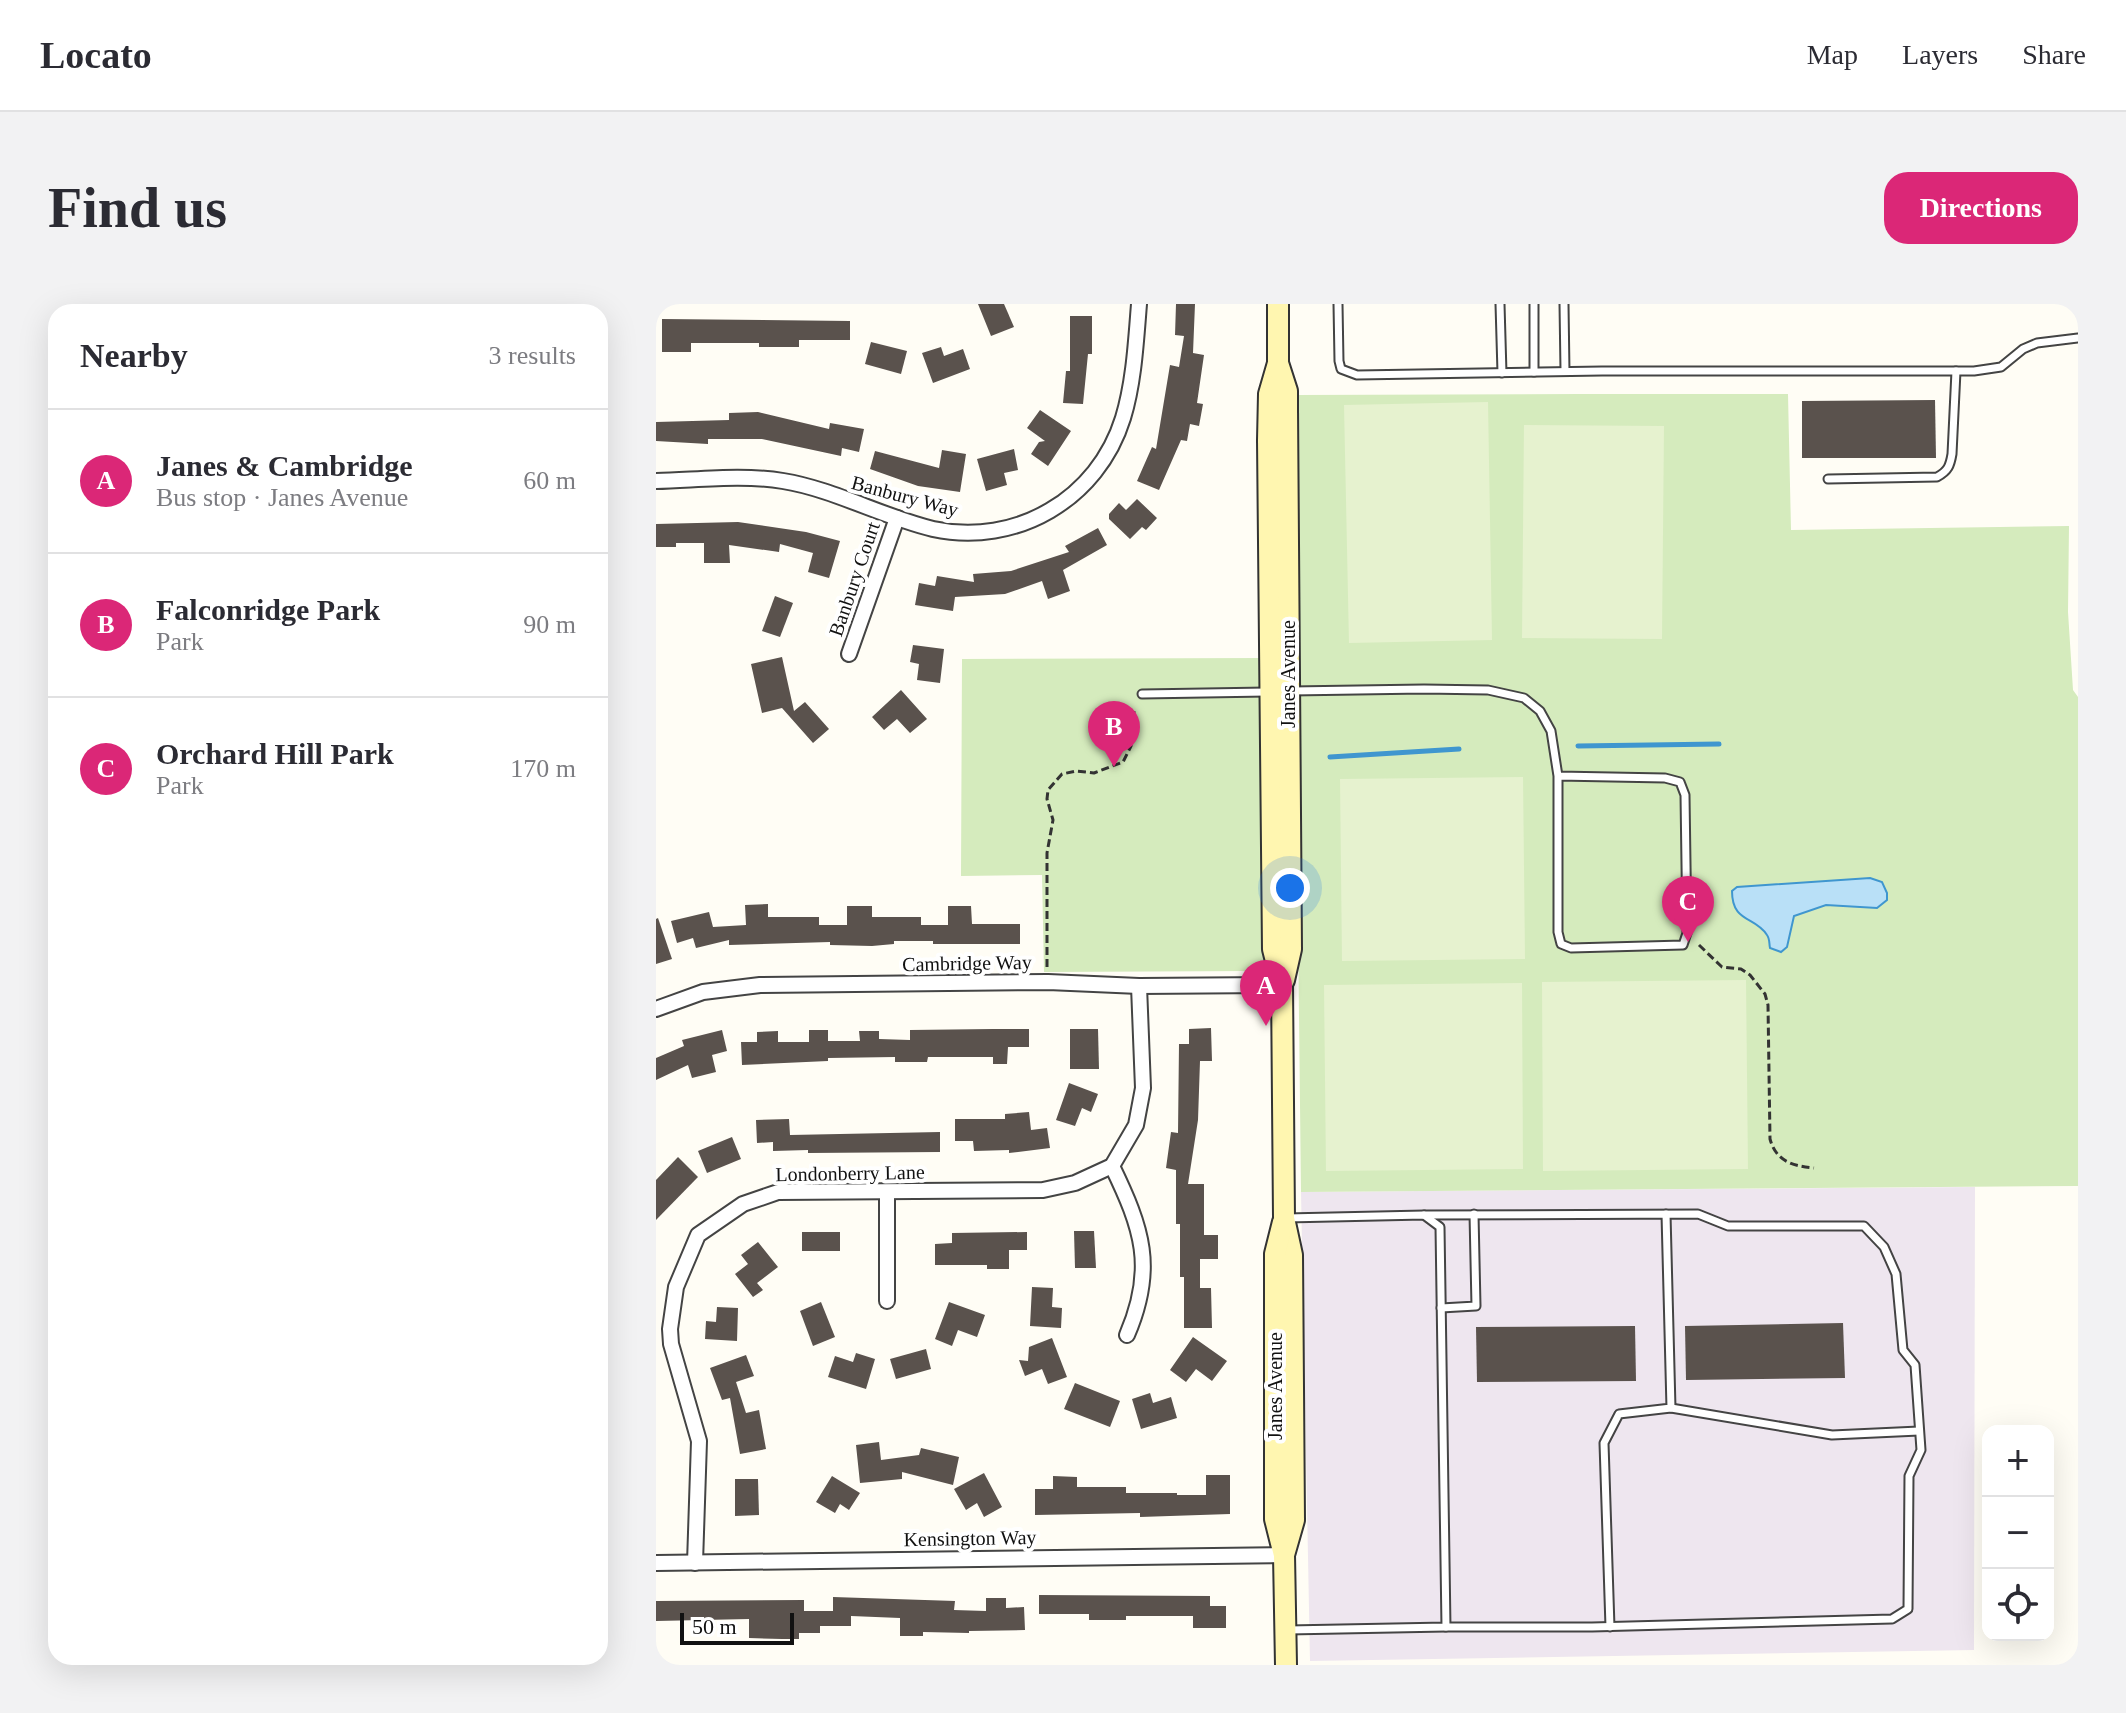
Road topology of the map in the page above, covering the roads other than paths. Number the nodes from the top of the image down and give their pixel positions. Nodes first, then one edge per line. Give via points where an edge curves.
1 (1139, 304) edge
2 (1278, 304) edge
3 (1338, 304) edge
4 (1500, 304) edge
5 (1534, 304) edge
6 (1564, 304) edge
7 (2078, 338) edge
8 (1565, 371) junction
9 (1956, 371) junction
10 (1534, 372) junction
11 (1502, 373) junction
12 (1828, 479) dead end
13 (656, 481) edge
14 (897, 518) junction
15 (849, 654) dead end
16 (1279, 691) junction
17 (1142, 694) dead end
18 (1558, 776) junction
19 (1282, 985) junction
20 (1139, 986) junction
21 (656, 1009) edge
22 (1112, 1166) junction
23 (887, 1192) junction
24 (1474, 1214) junction
25 (1666, 1214) junction
26 (1424, 1215) junction
27 (1284, 1218) junction
28 (887, 1301) dead end
29 (1441, 1308) junction
30 (1127, 1335) dead end
31 (1671, 1408) junction
32 (1919, 1431) junction
33 (1284, 1555) junction
34 (656, 1563) edge
35 (695, 1563) junction
36 (1446, 1627) junction
37 (1610, 1627) junction
38 (1285, 1630) junction
39 (1286, 1665) edge

1 - 14 street, Banbury Way via 1123,419 1082,489 1029,521 991,532 952,532
2 - 16 street, Janes Avenue via 1278,363 1269,394
3 - 11 lane via 1339,361 1347,373
4 - 11 lane
5 - 10 lane
6 - 8 lane
7 - 9 lane via 2037,343 2001,367
8 - 9 lane
8 - 10 lane
9 - 12 lane via 1952,454 1945,473
10 - 11 lane
13 - 14 street, Banbury Way via 783,481
14 - 15 street, Banbury Court
16 - 17 lane
16 - 18 lane via 1456,689 1524,698 1540,711 1551,731
16 - 19 street, Janes Avenue via 1273,949
18 - 18 lane via 1561,944 1683,945 1685,795 1680,782
19 - 20 street, Cambridge Way
19 - 27 street, Janes Avenue
20 - 21 street, Cambridge Way via 735,986
20 - 22 street via 1142,1101 1136,1125
22 - 23 street, Londonberry Lane via 1043,1190
22 - 30 street via 1135,1213 1143,1254 1139,1306
23 - 28 street
23 - 35 street, Londonberry Lane via 764,1195 698,1235 676,1287 670,1329 699,1441
24 - 25 lane
24 - 26 lane
24 - 29 lane via 1476,1306
25 - 31 lane
25 - 32 lane via 1698,1214 1728,1226 1864,1226 1884,1247 1896,1274 1903,1350 1915,1365
26 - 27 lane
26 - 29 lane via 1440,1227
27 - 33 street, Janes Avenue via 1275,1254 1275,1519
29 - 36 lane
31 - 32 lane via 1832,1435
31 - 37 lane via 1619,1414 1604,1443
32 - 37 lane via 1921,1450 1909,1476 1908,1609 1892,1619
33 - 35 street, Kensington Way
33 - 38 street, Janes Avenue
34 - 35 street, Kensington Way
36 - 37 lane
36 - 38 lane
38 - 39 street, Janes Avenue

